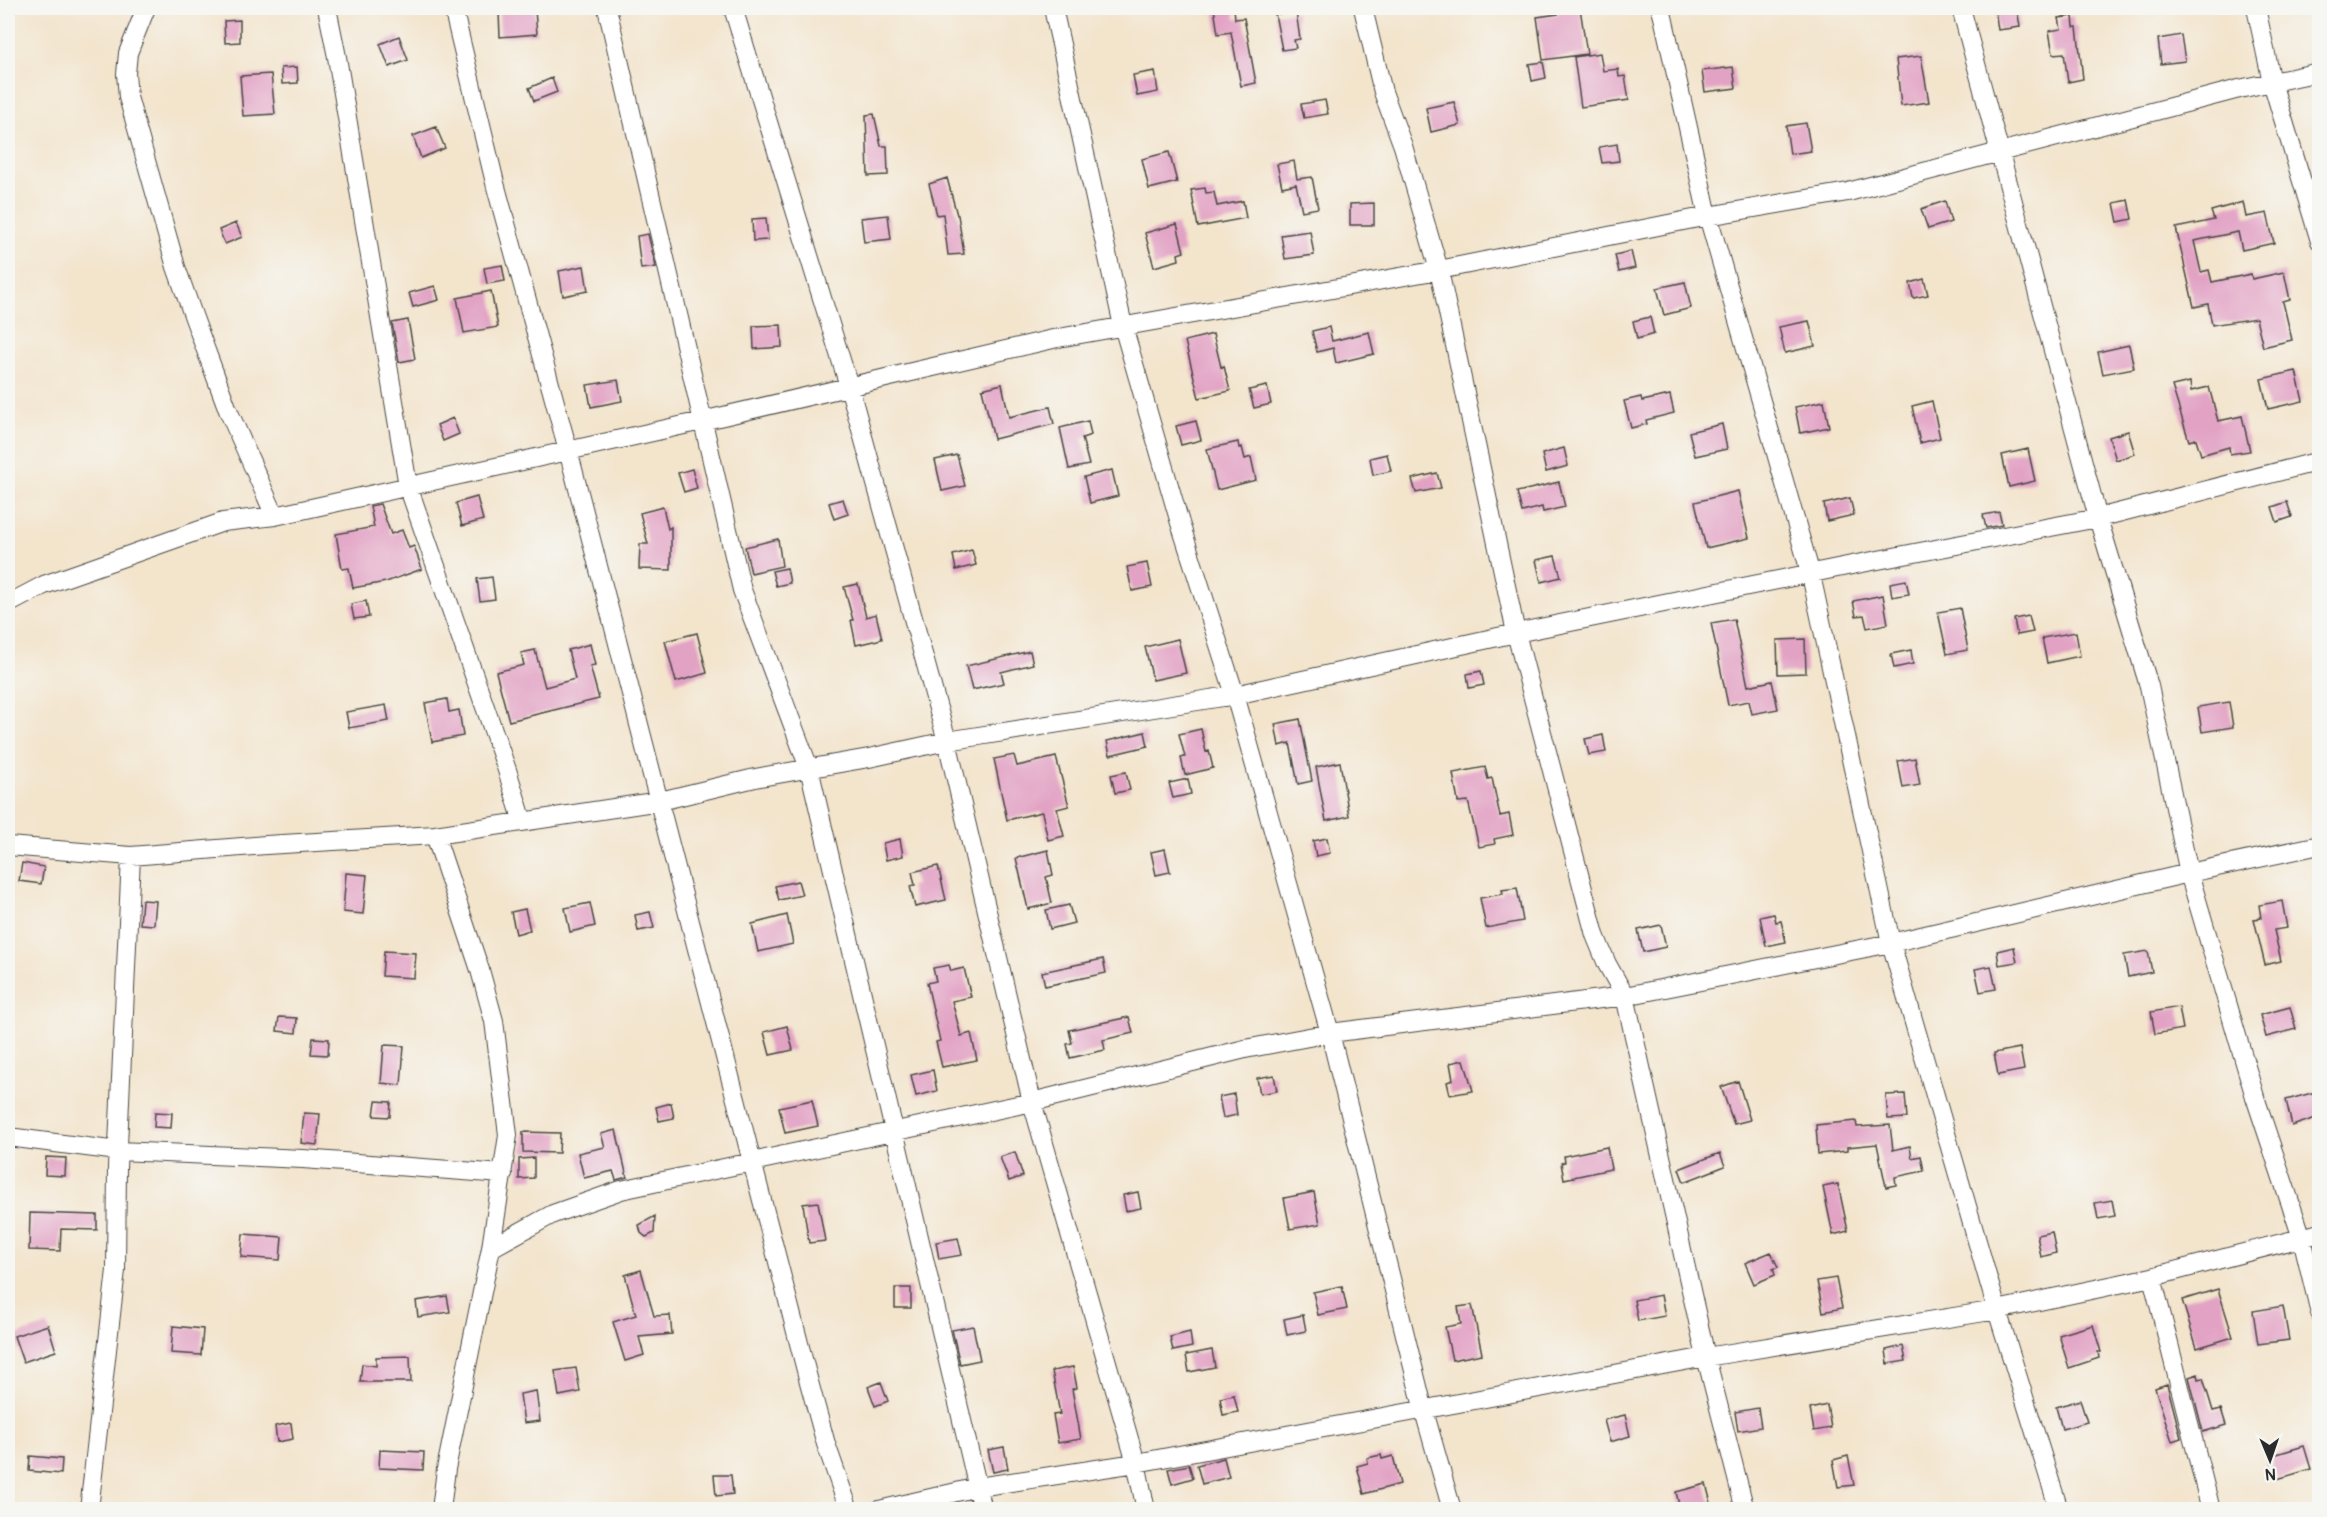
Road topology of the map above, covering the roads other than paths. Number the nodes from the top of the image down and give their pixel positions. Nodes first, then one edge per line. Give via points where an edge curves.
1 (146, 8) edge
2 (327, 8) edge
3 (453, 8) edge
4 (608, 8) edge
5 (733, 8) edge
6 (1053, 8) edge
7 (1363, 8) edge
8 (1661, 8) edge
9 (1961, 8) edge
10 (2256, 8) edge
11 (2319, 72) edge
12 (2272, 82) junction
13 (2000, 152) junction
14 (1708, 216) junction
15 (2319, 241) edge
16 (1439, 270) junction
17 (1123, 326) junction
18 (849, 386) junction
19 (702, 421) junction
20 (568, 450) junction
21 (2319, 461) edge
22 (408, 486) junction
23 (275, 516) junction
24 (2098, 518) junction
25 (1811, 575) junction
26 (8, 604) edge
27 (1516, 633) junction
28 (1235, 695) junction
29 (946, 741) junction
30 (809, 768) junction
31 (660, 801) junction
32 (523, 822) junction
33 (435, 835) junction
34 (2319, 845) edge
35 (8, 846) edge
36 (132, 856) junction
37 (2189, 873) junction
38 (1891, 944) junction
39 (1625, 996) junction
40 (1330, 1033) junction
41 (1032, 1102) junction
42 (895, 1131) junction
43 (8, 1137) edge
44 (118, 1151) junction
45 (753, 1161) junction
46 (503, 1174) junction
47 (2311, 1236) edge
48 (491, 1248) junction
49 (2152, 1277) junction
50 (1997, 1310) junction
51 (2319, 1313) edge
52 (1706, 1357) junction
53 (1424, 1411) junction
54 (1136, 1463) junction
55 (978, 1487) junction
56 (89, 1509) edge
57 (441, 1509) edge
58 (849, 1509) edge
59 (879, 1509) edge
60 (983, 1509) edge
61 (1146, 1509) edge
62 (1452, 1509) edge
63 (1745, 1509) edge
64 (2059, 1509) edge
65 (2211, 1509) edge

1 - 23 street via 128,53 128,97 176,267 228,410
2 - 22 street
3 - 20 street via 496,187
4 - 19 street
5 - 18 street
6 - 17 street
7 - 16 street via 1383,92
8 - 14 street
9 - 13 street
10 - 12 street
11 - 12 street
12 - 13 street
12 - 15 street
13 - 14 street via 1848,192
13 - 24 street
14 - 16 street
14 - 25 street
16 - 17 street
16 - 27 street
17 - 18 street
17 - 28 street
18 - 19 street
18 - 29 street
19 - 20 street
19 - 30 street via 742,590
20 - 22 street
20 - 31 street
21 - 24 street
22 - 23 street
22 - 32 street
23 - 26 street via 223,522 44,585
24 - 25 street
24 - 37 street via 2149,686
25 - 27 street
25 - 38 street
27 - 28 street
27 - 39 street via 1595,935
28 - 29 street
28 - 40 street
29 - 30 street
29 - 41 street
30 - 31 street
30 - 42 street
31 - 32 street
31 - 45 street
32 - 33 street
33 - 36 street
33 - 46 street via 494,1021 508,1135
34 - 37 street
35 - 36 street
36 - 44 street
37 - 38 street
37 - 47 street via 2255,1097
38 - 39 street
38 - 50 street
39 - 40 street
39 - 52 street
40 - 41 street via 1245,1049
40 - 53 street
41 - 42 street
41 - 54 street
42 - 45 street
42 - 55 street
43 - 44 street
44 - 46 street
44 - 56 street via 116,1270
45 - 48 street via 621,1190 553,1214
45 - 58 street via 809,1383
46 - 48 street
47 - 49 street
47 - 51 street
48 - 57 street
49 - 50 street
49 - 65 street
50 - 52 street
50 - 64 street
52 - 53 street
52 - 63 street
53 - 54 street
53 - 62 street
54 - 55 street
54 - 61 street
55 - 59 street
55 - 60 street

